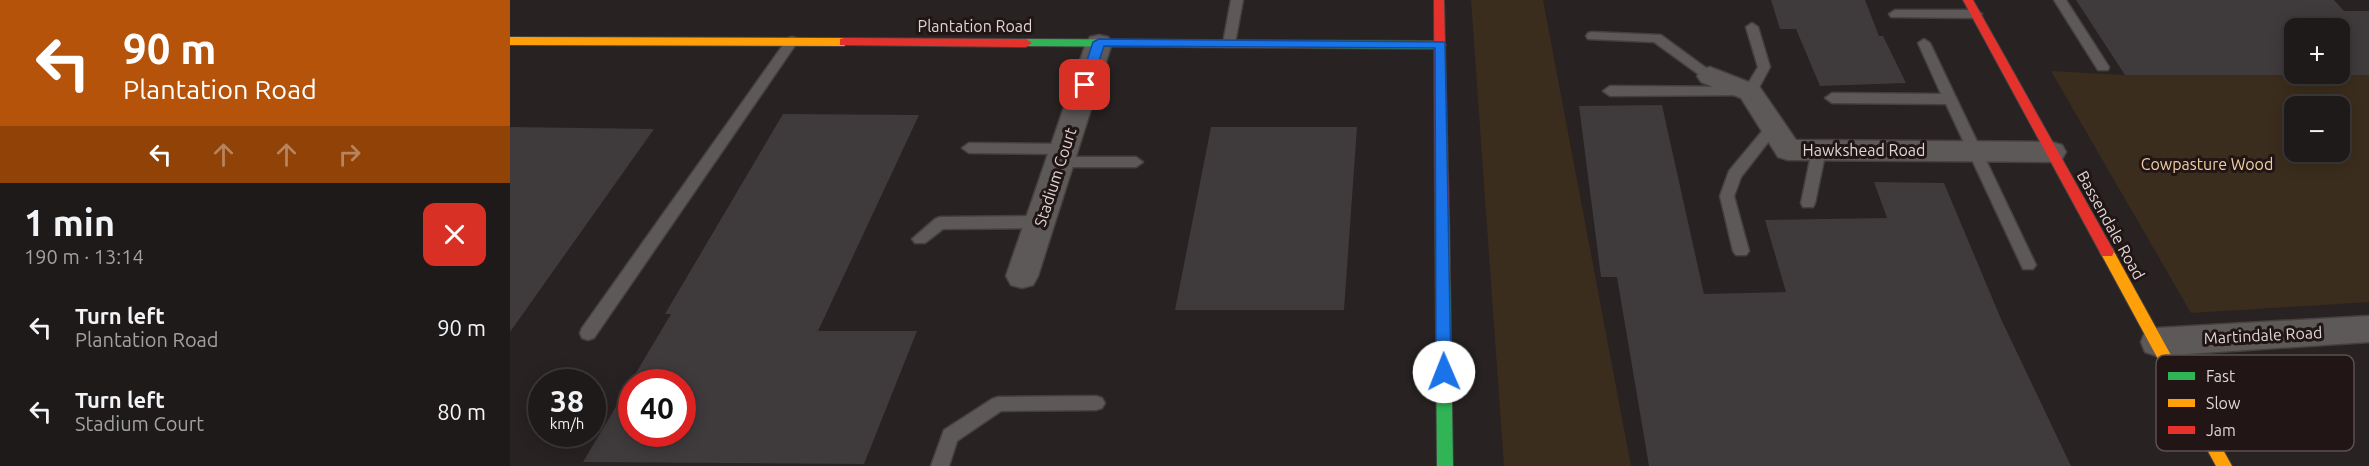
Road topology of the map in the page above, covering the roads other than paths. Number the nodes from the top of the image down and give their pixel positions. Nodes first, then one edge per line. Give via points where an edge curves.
1 (1237, 0) edge
2 (1440, 0) edge
3 (1968, 0) edge
4 (2060, 0) edge
5 (1895, 14) dead end
6 (1976, 14) junction
7 (1752, 27) dead end
8 (1592, 36) dead end
9 (510, 41) edge
10 (792, 42) junction
11 (1099, 42) junction
12 (1229, 43) junction
13 (1924, 43) dead end
14 (1440, 45) junction
15 (2103, 67) dead end
16 (1710, 76) joint
17 (1610, 92) dead end
18 (1750, 92) junction
19 (1832, 98) dead end
20 (1949, 99) junction
21 (1773, 127) junction
22 (969, 148) dead end
23 (1819, 150) junction
24 (1973, 151) junction
25 (2052, 152) junction
26 (1062, 155) junction
27 (1136, 162) dead end
28 (1808, 202) dead end
29 (1040, 222) junction
30 (920, 239) dead end
31 (1741, 251) dead end
32 (2028, 265) dead end
33 (1022, 276) dead end
34 (2369, 329) edge
35 (588, 333) dead end
36 (2157, 342) junction
37 (2164, 355) edge
38 (1096, 403) dead end
39 (2216, 451) edge
40 (940, 466) edge
41 (1445, 466) edge
42 (2224, 466) edge

1 - 12 lane
2 - 14 street
3 - 6 street, Bassendale Road
4 - 15 lane
5 - 6 lane
6 - 25 street, Bassendale Road
7 - 18 lane via 1764,66
8 - 16 lane via 1657,38
9 - 10 street, Plantation Road
10 - 11 street, Plantation Road
10 - 35 lane
11 - 12 street, Plantation Road
11 - 26 street, Stadium Court
12 - 14 street, Plantation Road
13 - 20 lane
14 - 41 street
16 - 18 street
17 - 18 lane
18 - 21 street, Hawkshead Road
19 - 20 lane
20 - 24 lane
21 - 23 street, Hawkshead Road via 1788,150
21 - 31 lane via 1734,175 1727,196
22 - 26 lane
23 - 24 street, Hawkshead Road
23 - 28 lane
24 - 25 street, Hawkshead Road
24 - 32 lane
25 - 36 street, Bassendale Road
26 - 27 lane
26 - 29 street, Stadium Court
29 - 30 lane via 940,223
29 - 33 street, Stadium Court
34 - 36 street, Martindale Road
36 - 37 street, Bassendale Road
38 - 40 lane via 998,404 950,435
39 - 42 street, Bassendale Road

